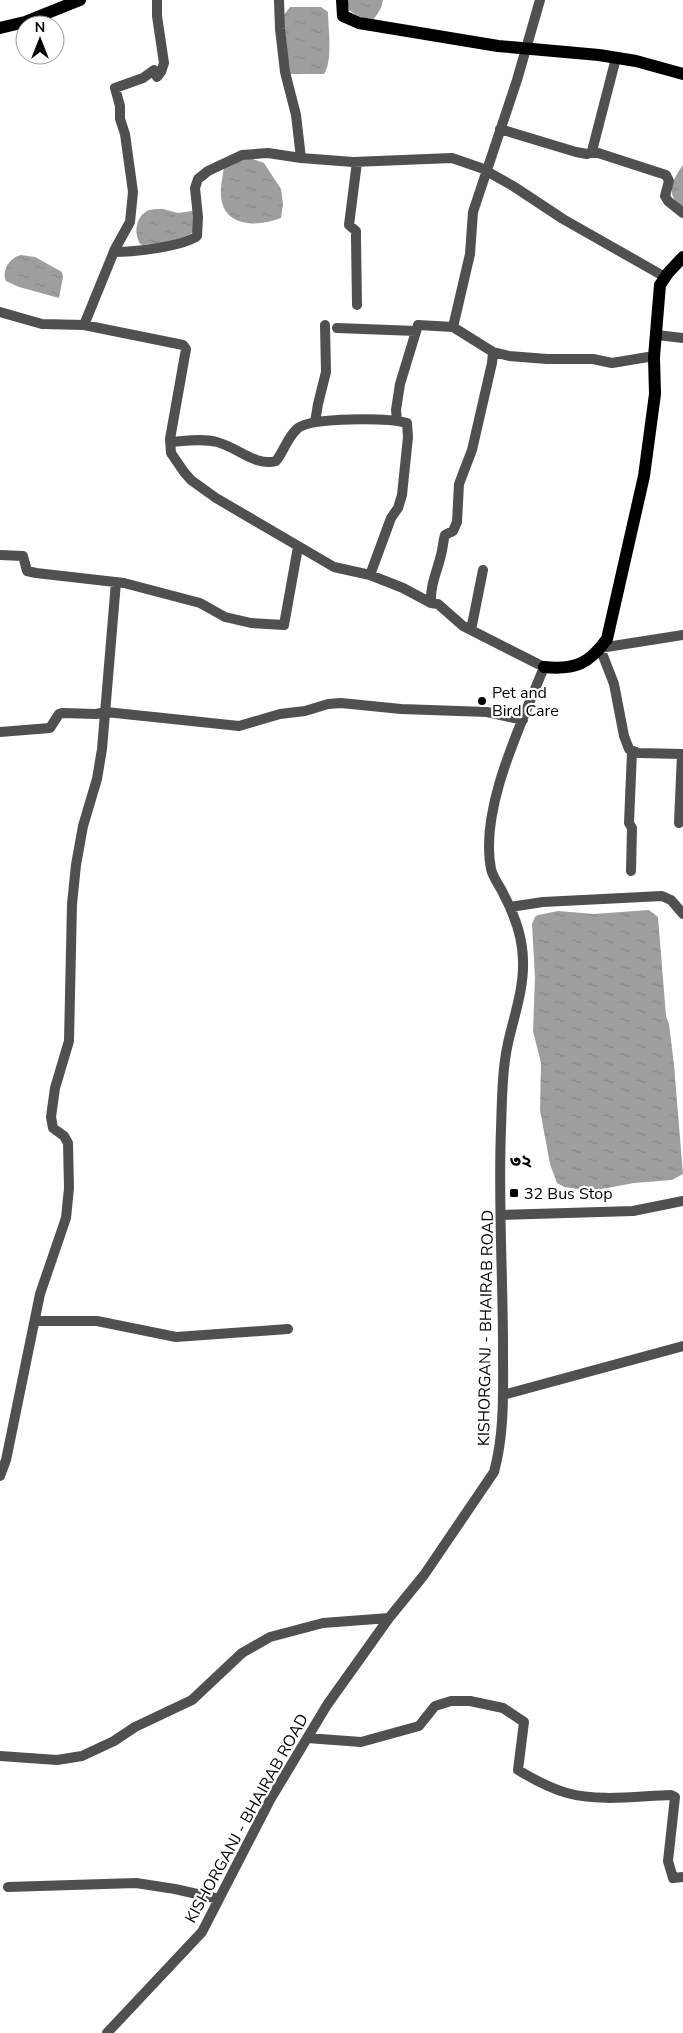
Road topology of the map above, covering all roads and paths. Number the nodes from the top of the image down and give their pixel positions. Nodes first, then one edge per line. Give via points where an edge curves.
1 (80, 0) edge
2 (156, 0) edge
3 (279, 0) edge
4 (342, 0) edge
5 (540, 0) edge
6 (0, 28) edge
7 (526, 48) junction
8 (616, 58) junction
9 (683, 74) edge
10 (500, 129) junction
11 (594, 152) junction
12 (301, 158) junction
13 (357, 162) junction
14 (486, 171) junction
15 (683, 213) edge
16 (114, 252) junction
17 (683, 258) edge
18 (665, 277) junction
19 (357, 305) dead end
20 (0, 312) edge
21 (325, 324) dead end
22 (84, 325) junction
23 (453, 327) junction
24 (337, 328) dead end
25 (416, 331) junction
26 (657, 335) junction
27 (683, 338) edge
28 (493, 352) junction
29 (654, 356) junction
30 (397, 420) junction
31 (315, 422) junction
32 (170, 442) junction
33 (298, 547) junction
34 (0, 554) edge
35 (483, 570) dead end
36 (370, 575) junction
37 (116, 582) junction
38 (431, 603) junction
39 (471, 630) junction
40 (683, 635) edge
41 (600, 648) junction
42 (544, 667) junction
43 (106, 712) junction
44 (523, 720) junction
45 (0, 732) edge
46 (632, 752) junction
47 (683, 754) edge
48 (679, 823) dead end
49 (631, 870) dead end
50 (510, 907) junction
51 (683, 914) edge
52 (683, 1201) edge
53 (502, 1215) junction
54 (36, 1321) junction
55 (288, 1329) dead end
56 (683, 1346) edge
57 (503, 1396) junction
58 (5, 1441) edge
59 (0, 1476) edge
60 (389, 1618) junction
61 (308, 1738) junction
62 (0, 1756) edge
63 (683, 1877) edge
64 (8, 1887) dead end
65 (219, 1899) junction
66 (107, 2033) edge

1 - 6 main road via 25,22
2 - 16 street via 164,63 161,72 157,77 154,70 143,78 115,88 133,192 130,222
3 - 12 street via 285,72 296,114
4 - 7 main road via 343,16 359,23
5 - 7 street
7 - 8 main road
7 - 10 street
8 - 9 main road
8 - 11 street
10 - 11 street via 576,152
10 - 14 street
11 - 15 street via 666,175 669,181 668,201
12 - 13 street
12 - 16 street via 268,153 248,154 208,171 198,179 195,188 197,236 178,244
13 - 14 street via 452,158
13 - 19 street via 349,225 356,231
14 - 18 street
14 - 23 street via 473,212 470,254
16 - 22 street
17 - 18 main road
18 - 26 main road via 658,296
20 - 22 street via 42,324
21 - 31 street via 326,372
22 - 32 street via 185,347
23 - 25 street via 422,324
23 - 28 street
24 - 25 street
25 - 30 street via 400,384
26 - 27 street
26 - 29 main road
28 - 29 street via 522,358 612,363
28 - 38 street via 472,450 459,484 457,522 445,535 430,589
29 - 41 main road via 655,394 644,476 612,622 607,639
30 - 31 street
30 - 36 street via 407,423 408,430 402,494
31 - 32 street via 299,427 276,460 269,463 215,441
32 - 33 street via 171,453 191,480
33 - 36 street via 334,567
33 - 37 street via 284,625 240,621 225,617 200,603
34 - 37 street via 23,556 28,571 34,573
35 - 39 street
36 - 38 street
37 - 43 street
38 - 39 street via 438,604
39 - 42 street
40 - 41 street
41 - 42 main road via 572,667
41 - 46 street via 614,684 624,736
42 - 44 street, KISHORGANJ - BHAIRAB ROAD
43 - 44 street via 239,726 280,714 341,703 487,712
43 - 45 street via 62,713 50,728
43 - 54 street via 97,779 76,865 71,931 70,1031 51,1116 54,1128 68,1143 70,1188 66,1218 40,1294
44 - 50 street, KISHORGANJ - BHAIRAB ROAD via 500,783 488,853 492,872
46 - 47 street
46 - 49 street
47 - 48 street
50 - 51 street via 543,902 662,896 671,900
50 - 53 street, KISHORGANJ - BHAIRAB ROAD via 518,928 523,965 505,1062 501,1130
52 - 53 street via 633,1211
53 - 57 street, KISHORGANJ - BHAIRAB ROAD
54 - 55 street via 97,1321 176,1337
54 - 58 street
56 - 57 street
57 - 60 street, KISHORGANJ - BHAIRAB ROAD via 499,1454 494,1472 424,1575
58 - 59 street via 6,1460
60 - 61 street, KISHORGANJ - BHAIRAB ROAD via 349,1672
60 - 62 street via 323,1624 270,1637 242,1652 198,1696 82,1756 56,1760
61 - 63 street via 360,1742 418,1726 435,1706 451,1701 470,1701 503,1708 524,1722 518,1770 541,1784 568,1794 597,1797 675,1797 668,1861 673,1878
61 - 65 street, KISHORGANJ - BHAIRAB ROAD via 270,1800
64 - 65 street via 136,1883
65 - 66 street, KISHORGANJ - BHAIRAB ROAD via 202,1932

